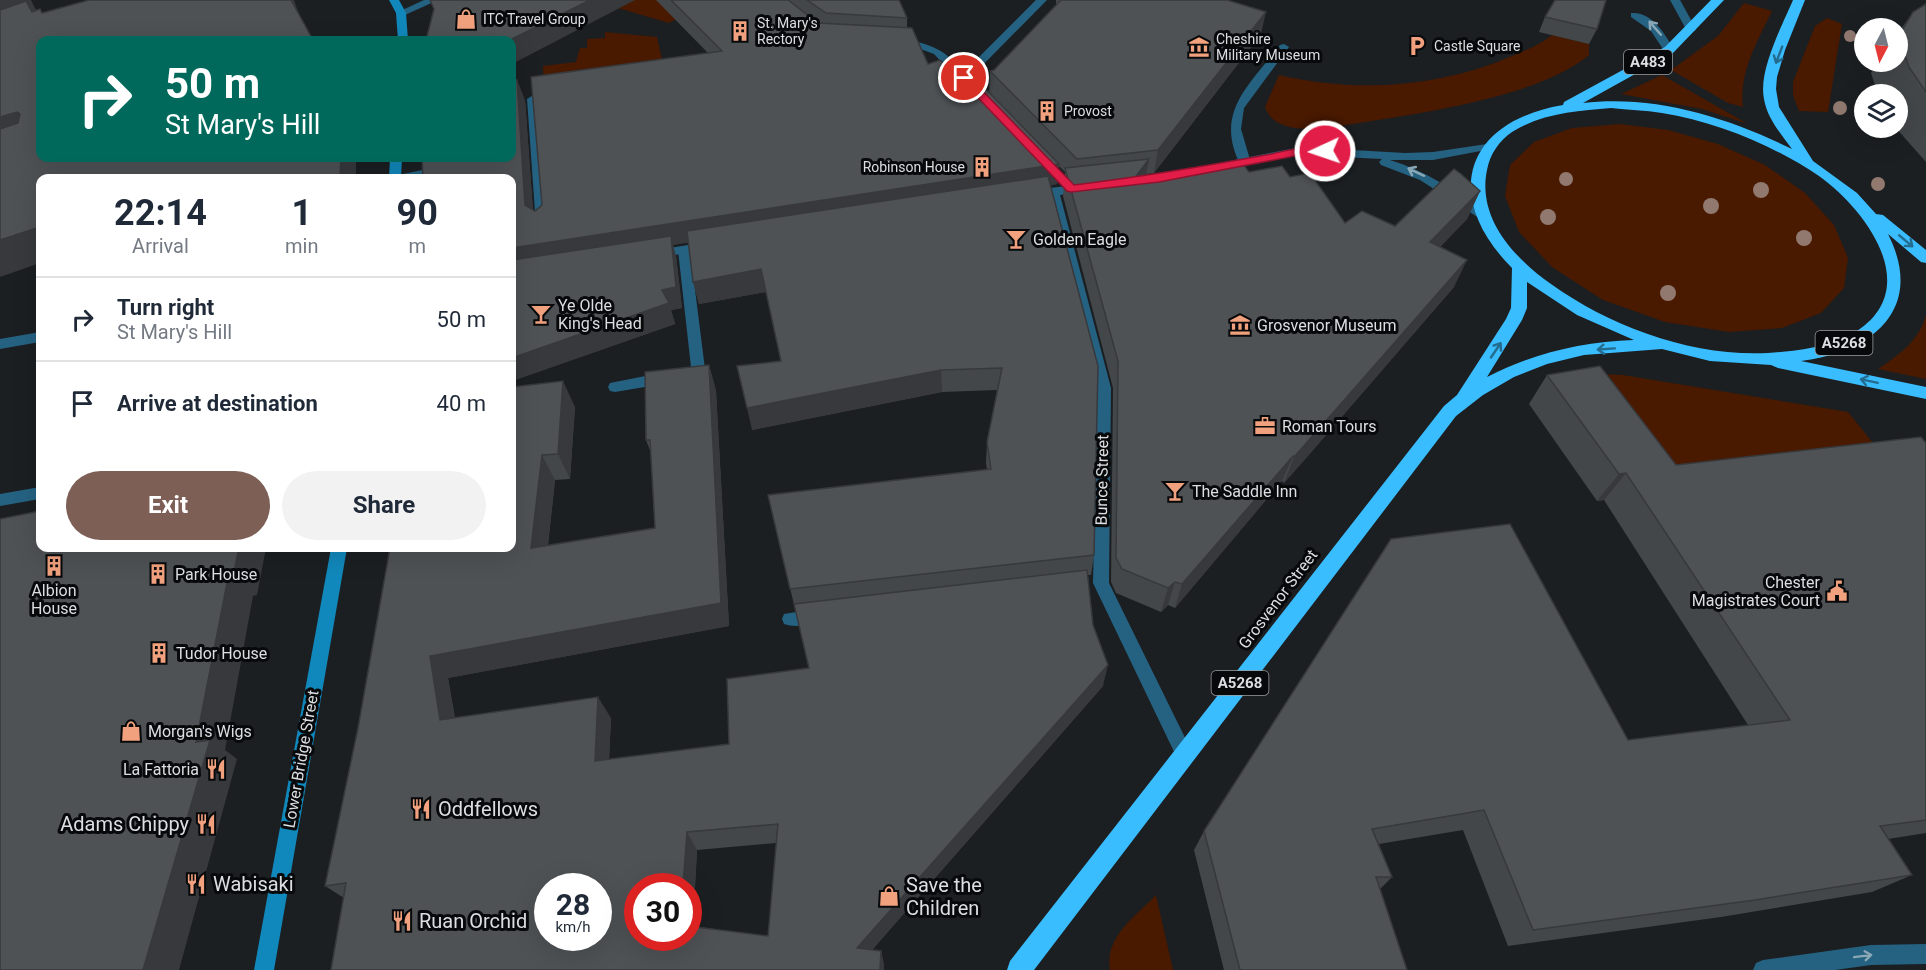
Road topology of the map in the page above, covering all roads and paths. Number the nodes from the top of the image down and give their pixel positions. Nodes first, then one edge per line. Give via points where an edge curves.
1 (394, 0) edge
2 (433, 0) edge
3 (1042, 0) edge
4 (1675, 0) edge
5 (1718, 0) edge
6 (1798, 0) edge
7 (401, 13) junction
8 (1635, 15) dead end
9 (1691, 28) junction
10 (400, 36) edge
11 (889, 42) edge
12 (1284, 47) dead end
13 (1669, 50) junction
14 (964, 78) junction
15 (532, 99) edge
16 (990, 107) edge
17 (1565, 108) junction
18 (1487, 147) junction
19 (1350, 153) junction
20 (1245, 163) junction
21 (1814, 166) junction
22 (432, 172) edge
23 (422, 174) edge
24 (1115, 184) edge
25 (1093, 186) edge
26 (1053, 191) junction
27 (1019, 196) edge
28 (1853, 198) junction
29 (1482, 216) junction
30 (542, 226) edge
31 (718, 244) edge
32 (684, 250) junction
33 (649, 255) edge
34 (1926, 258) edge
35 (1520, 267) junction
36 (36, 338) edge
37 (0, 344) edge
38 (1664, 344) junction
39 (1764, 359) junction
40 (615, 387) dead end
41 (1926, 393) edge
42 (1464, 399) junction
43 (36, 494) edge
44 (0, 500) edge
45 (338, 552) edge
46 (836, 614) edge
47 (790, 619) dead end
48 (1185, 756) junction
49 (1926, 954) edge
50 (264, 970) edge
51 (1019, 970) edge
52 (1763, 970) edge

1 - 7 street
2 - 7 street
3 - 14 street
4 - 9 street
5 - 9 highway, A483
6 -> 21 highway via 1770,78 1769,97 1787,133
7 - 10 street
13 -> 8 street via 1647,19
9 - 13 highway, A483
11 - 14 street via 936,49
12 - 20 street via 1239,108 1235,129
13 - 17 highway, A483
14 - 16 street
15 - 30 street
17 - 18 highway, A5268 via 1533,116 1507,129
17 - 21 highway, A5268 via 1611,104 1662,109 1715,121 1767,141
18 - 19 street via 1433,156
18 - 29 highway, A5268 via 1476,179
19 - 20 street via 1300,151
29 -> 19 street via 1430,179 1407,168
20 - 24 street
21 - 28 highway, A5268
22 - 23 street
25 - 26 street via 1067,185
26 - 27 street
26 - 48 street, Bunce Street via 1104,388 1096,584
28 -> 34 highway, A5268
28 - 39 highway, A5268 via 1882,234 1896,271 1890,305 1865,334 1822,352
29 - 35 highway, A5268 via 1497,242
31 - 32 street
32 - 33 street
32 - 40 street via 698,369 692,374
35 - 38 highway, A5268 via 1560,297 1608,324
42 -> 35 highway, Grosvenor Street / A5268 via 1514,320 1519,308
36 - 37 street
38 - 39 highway, A5268 via 1714,355
38 -> 42 highway, Grosvenor Street / A5268 via 1575,351 1525,366
41 -> 39 highway, A5268
42 - 48 highway, Grosvenor Street / A5268 via 1443,420
43 - 44 street
45 - 50 street, Lower Bridge Street
46 - 47 street
48 - 51 highway, Grosvenor Street / A5268
52 -> 49 street via 1871,955

